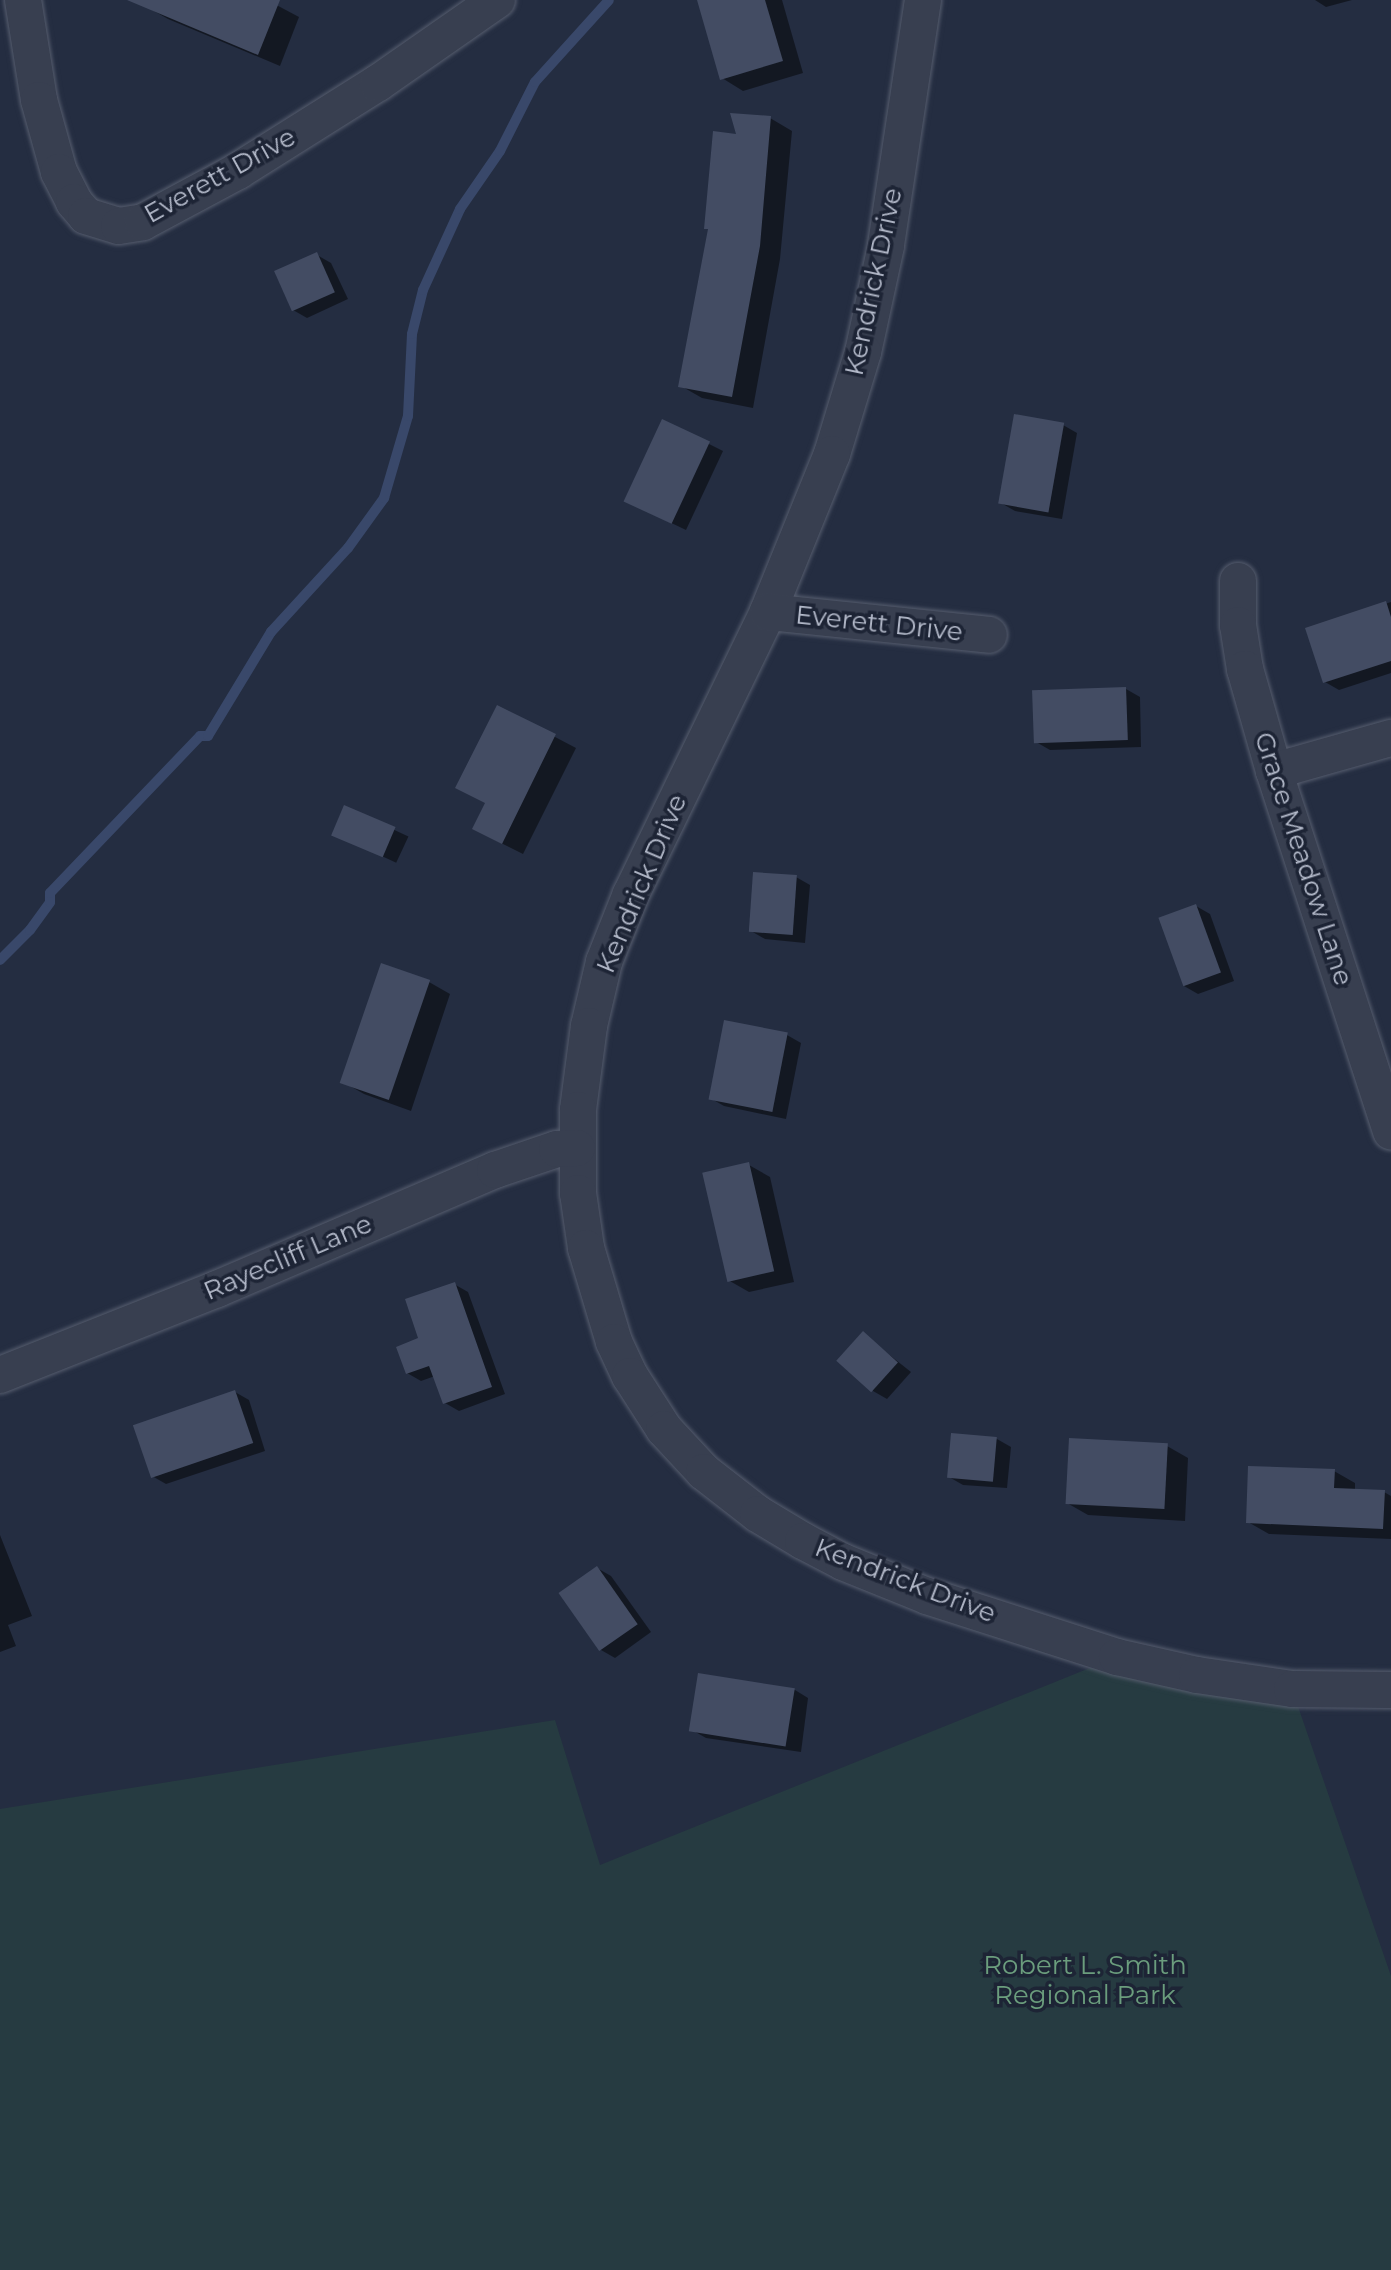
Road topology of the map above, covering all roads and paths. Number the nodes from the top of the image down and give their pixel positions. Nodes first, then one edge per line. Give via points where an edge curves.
1 (23, 0) edge
2 (497, 0) edge
3 (923, 0) edge
4 (1238, 581) dead end
5 (768, 612) junction
6 (989, 635) dead end
7 (1391, 738) edge
8 (1274, 771) junction
9 (1391, 1132) edge
10 (577, 1148) junction
11 (0, 1375) edge
12 (1391, 1690) edge

1 - 2 street, Everett Drive via 39,100 59,172 86,216 119,226 143,222 238,171
3 - 5 street, Kendrick Drive via 886,246 863,352 832,454
4 - 8 street, Grace Meadow Lane via 1245,669
5 - 6 street, Everett Drive
5 - 10 street, Kendrick Drive via 631,894 604,962 587,1040
7 - 8 street
8 - 9 street, Grace Meadow Lane
10 - 11 street, Rayecliff Lane via 557,1149 495,1170
10 - 12 street, Kendrick Drive via 586,1248 614,1342 630,1376 664,1429 704,1472 758,1514 843,1562 913,1590 1117,1657 1292,1689

